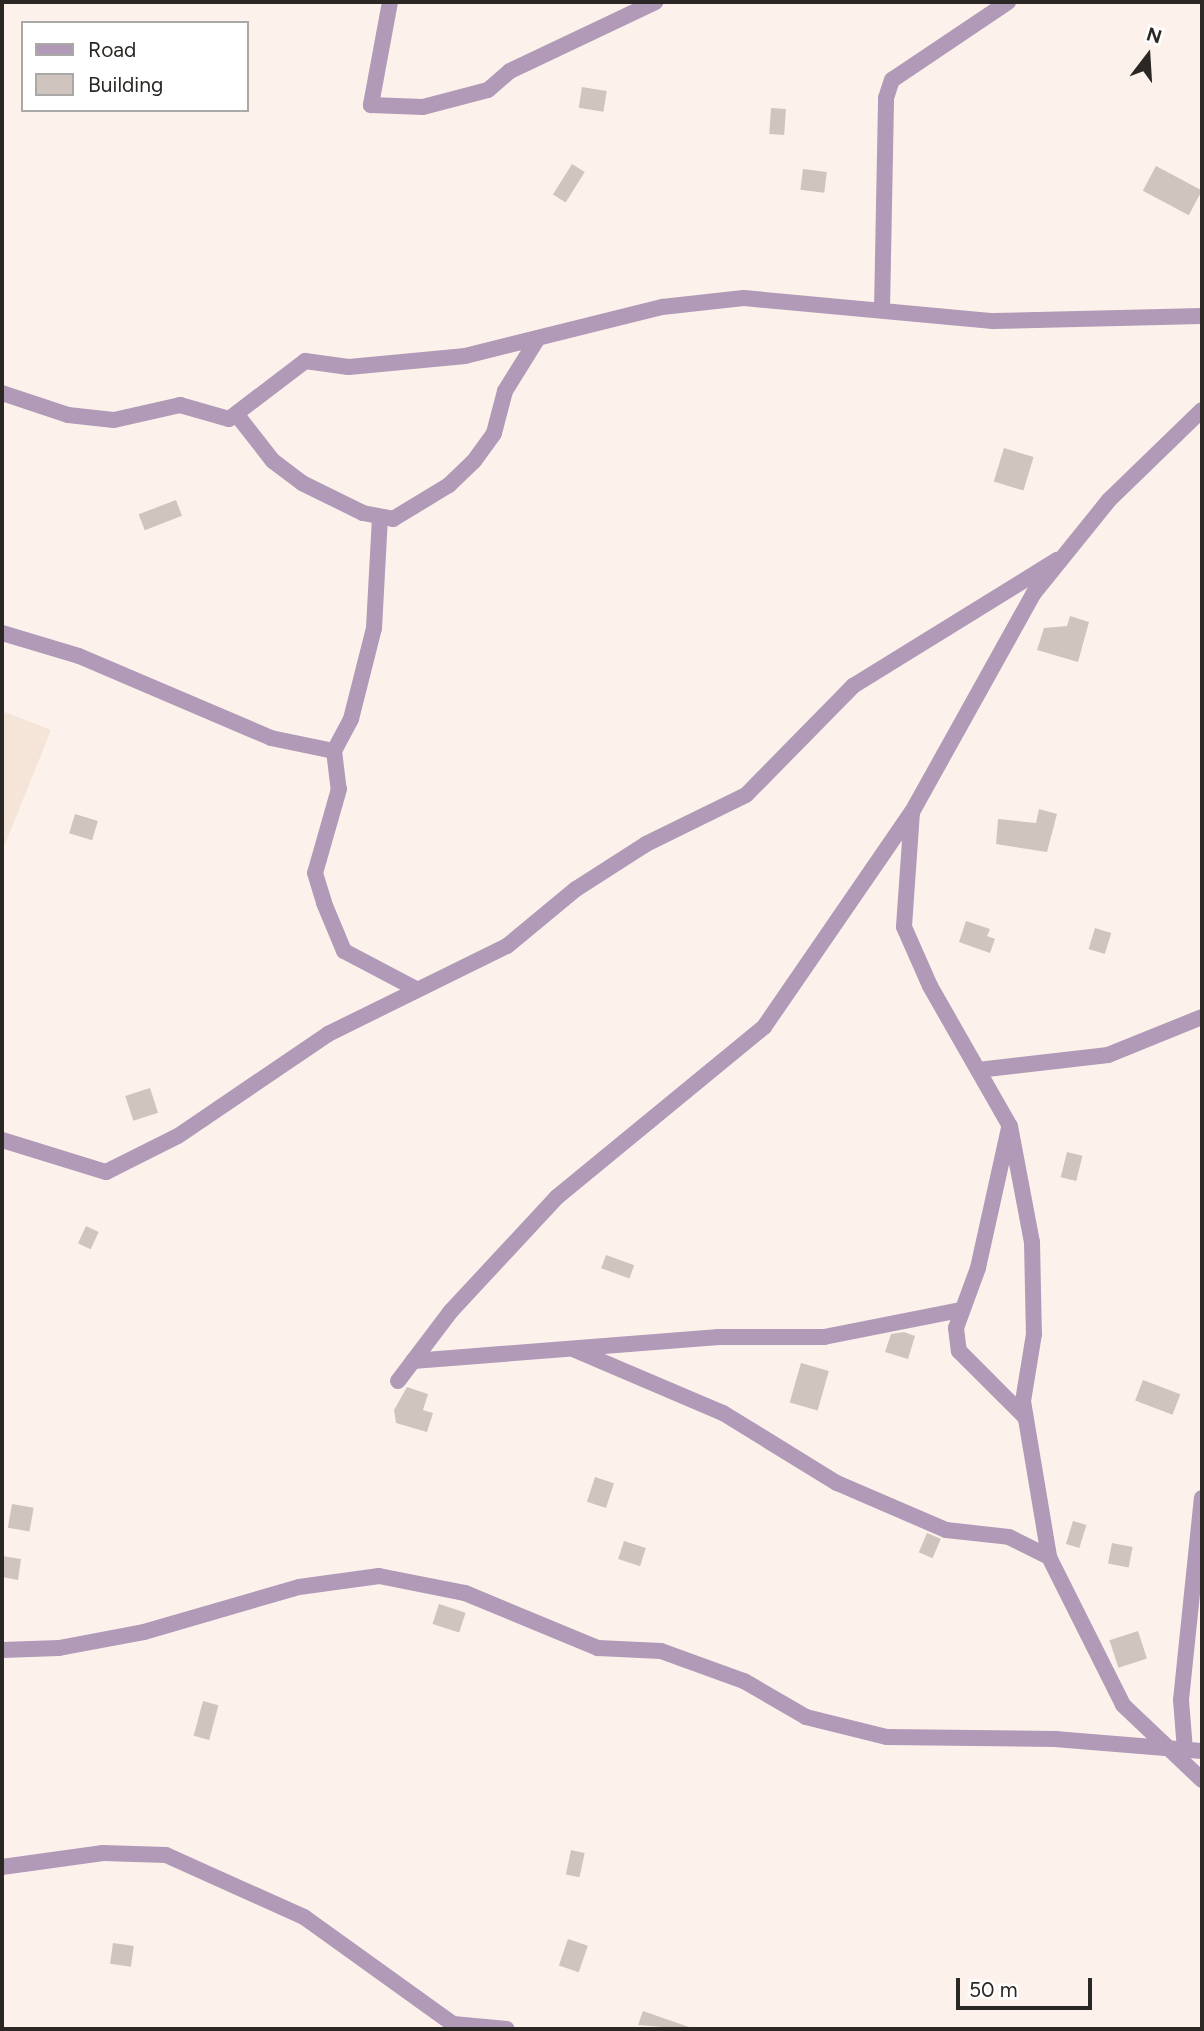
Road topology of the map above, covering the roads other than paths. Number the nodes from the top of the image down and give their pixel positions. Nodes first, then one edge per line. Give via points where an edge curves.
1 (390, 2) edge
2 (655, 2) edge
3 (1008, 2) edge
4 (881, 310) junction
5 (1202, 316) edge
6 (538, 338) junction
7 (2, 393) edge
8 (1202, 410) edge
9 (237, 415) junction
10 (380, 517) junction
11 (1068, 554) junction
12 (2, 633) edge
13 (334, 751) junction
14 (912, 812) junction
15 (416, 989) junction
16 (1202, 1017) edge
17 (978, 1070) junction
18 (1010, 1126) junction
19 (2, 1140) edge
20 (960, 1310) junction
21 (572, 1349) junction
22 (413, 1361) junction
23 (398, 1381) dead end
24 (1025, 1417) junction
25 (1202, 1498) edge
26 (1049, 1557) junction
27 (2, 1650) edge
28 (1164, 1748) junction
29 (1185, 1750) junction
30 (1202, 1751) edge
31 (1202, 1780) edge
32 (2, 1867) edge
33 (507, 2029) edge

1 - 2 street via 372,105 424,107 488,90 510,71
3 - 4 street via 892,80 886,98
4 - 5 street via 1091,323
4 - 6 street via 744,298 662,307
6 - 9 street via 465,356 349,367 305,361 252,396
6 - 10 street via 505,391 494,433 474,461 417,508 393,519
7 - 9 street via 95,418 180,405 229,419
8 - 11 street via 1109,500
9 - 10 street via 273,461 302,482
10 - 13 street via 374,628 351,719
11 - 14 street via 1009,634
11 - 15 street via 853,686 746,795 646,844 576,889 507,946
12 - 13 street via 79,656 271,738
13 - 15 street via 339,789 316,873 324,903 344,951
14 - 17 street via 904,927
14 - 22 street via 764,1027 556,1197 451,1311
15 - 19 street via 328,1034 178,1136 106,1172
16 - 17 street via 1108,1055
17 - 18 street
18 - 20 street via 978,1268
18 - 24 street via 1032,1242 1034,1334
20 - 21 street via 824,1337
20 - 24 street via 959,1351
21 - 22 street
21 - 26 street via 723,1413 838,1483 946,1530 1009,1537
22 - 23 street
24 - 26 street
25 - 29 street via 1181,1700
26 - 28 street via 1123,1705
27 - 28 street via 59,1648 132,1634 299,1587 379,1576 465,1593 598,1648 661,1651 744,1681 806,1717 887,1737
28 - 29 street
28 - 31 street
29 - 30 street
32 - 33 street via 103,1853 166,1856 304,1917 453,2024

